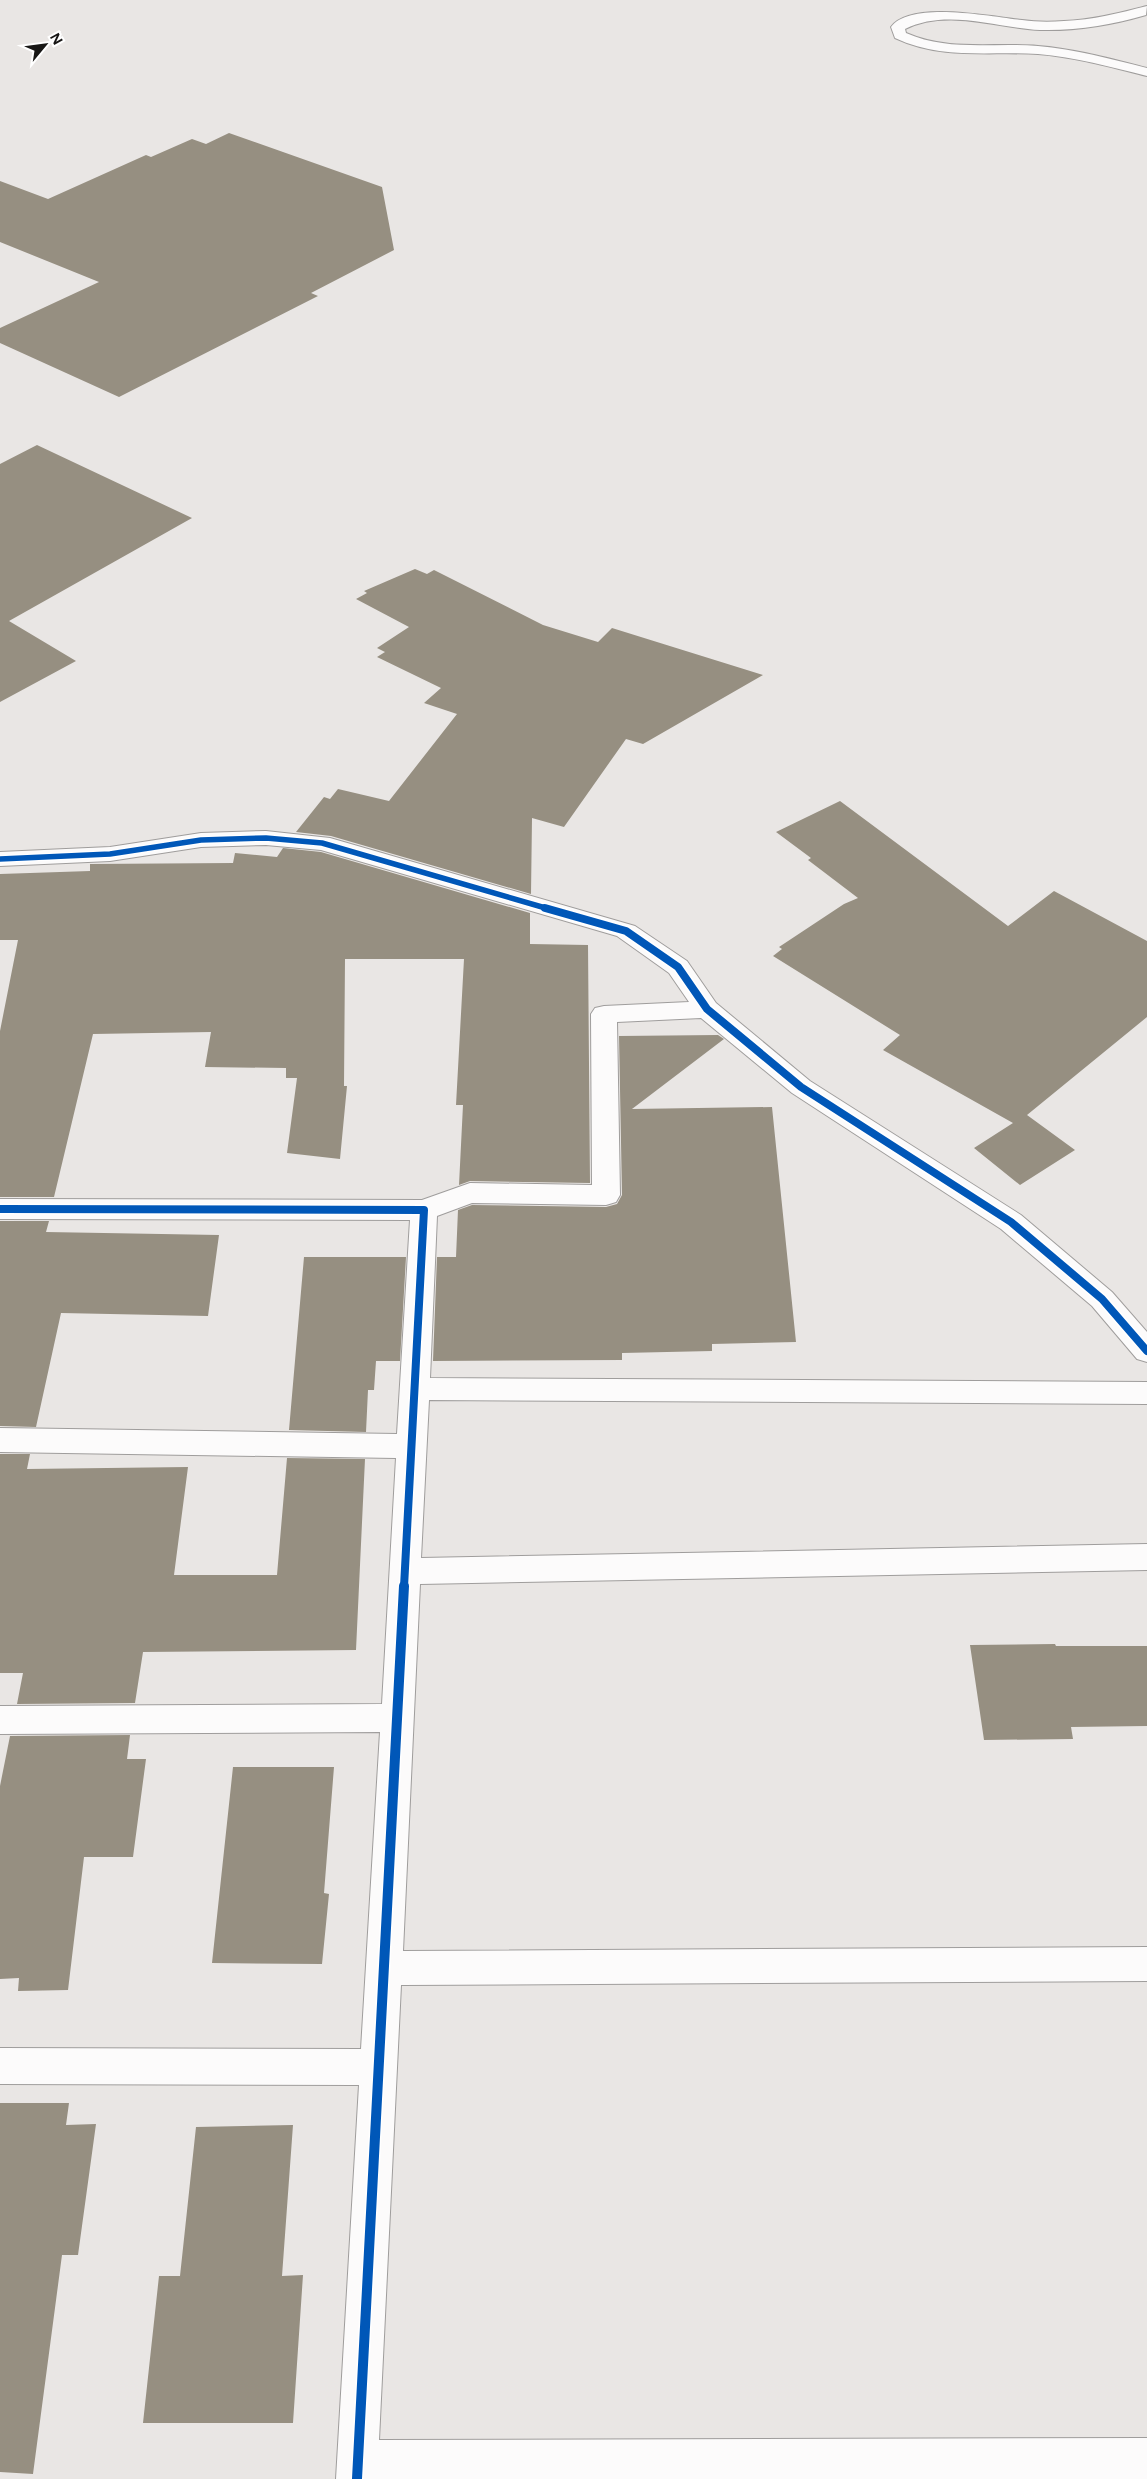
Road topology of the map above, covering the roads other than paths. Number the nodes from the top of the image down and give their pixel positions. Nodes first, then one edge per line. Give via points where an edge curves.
1 (1147, 10) edge
2 (1147, 72) edge
3 (0, 859) edge
4 (708, 1009) junction
5 (0, 1209) edge
6 (424, 1210) junction
7 (1147, 1351) edge
8 (414, 1389) junction
9 (1147, 1394) edge
10 (0, 1440) edge
11 (412, 1446) junction
12 (1147, 1557) edge
13 (405, 1571) junction
14 (397, 1718) junction
15 (0, 1720) edge
16 (1147, 1964) edge
17 (384, 1968) junction
18 (0, 2066) edge
19 (379, 2067) junction
20 (1147, 2459) edge
21 (357, 2470) edge

1 - 2 street via 1076,26 931,16 909,20 898,28 900,35 913,43 933,48 1078,54
3 - 4 street via 110,854 201,840 266,838 322,843 626,931 678,967
4 - 6 street via 604,1014 606,1195 470,1193
4 - 7 street via 801,1087 1011,1222 1102,1299
5 - 6 street
6 - 8 street
8 - 9 street
8 - 11 street
10 - 11 street
11 - 13 street
12 - 13 street
13 - 14 street
14 - 15 street
14 - 17 street
16 - 17 street
17 - 19 street
18 - 19 street
19 - 21 street
20 - 21 street

